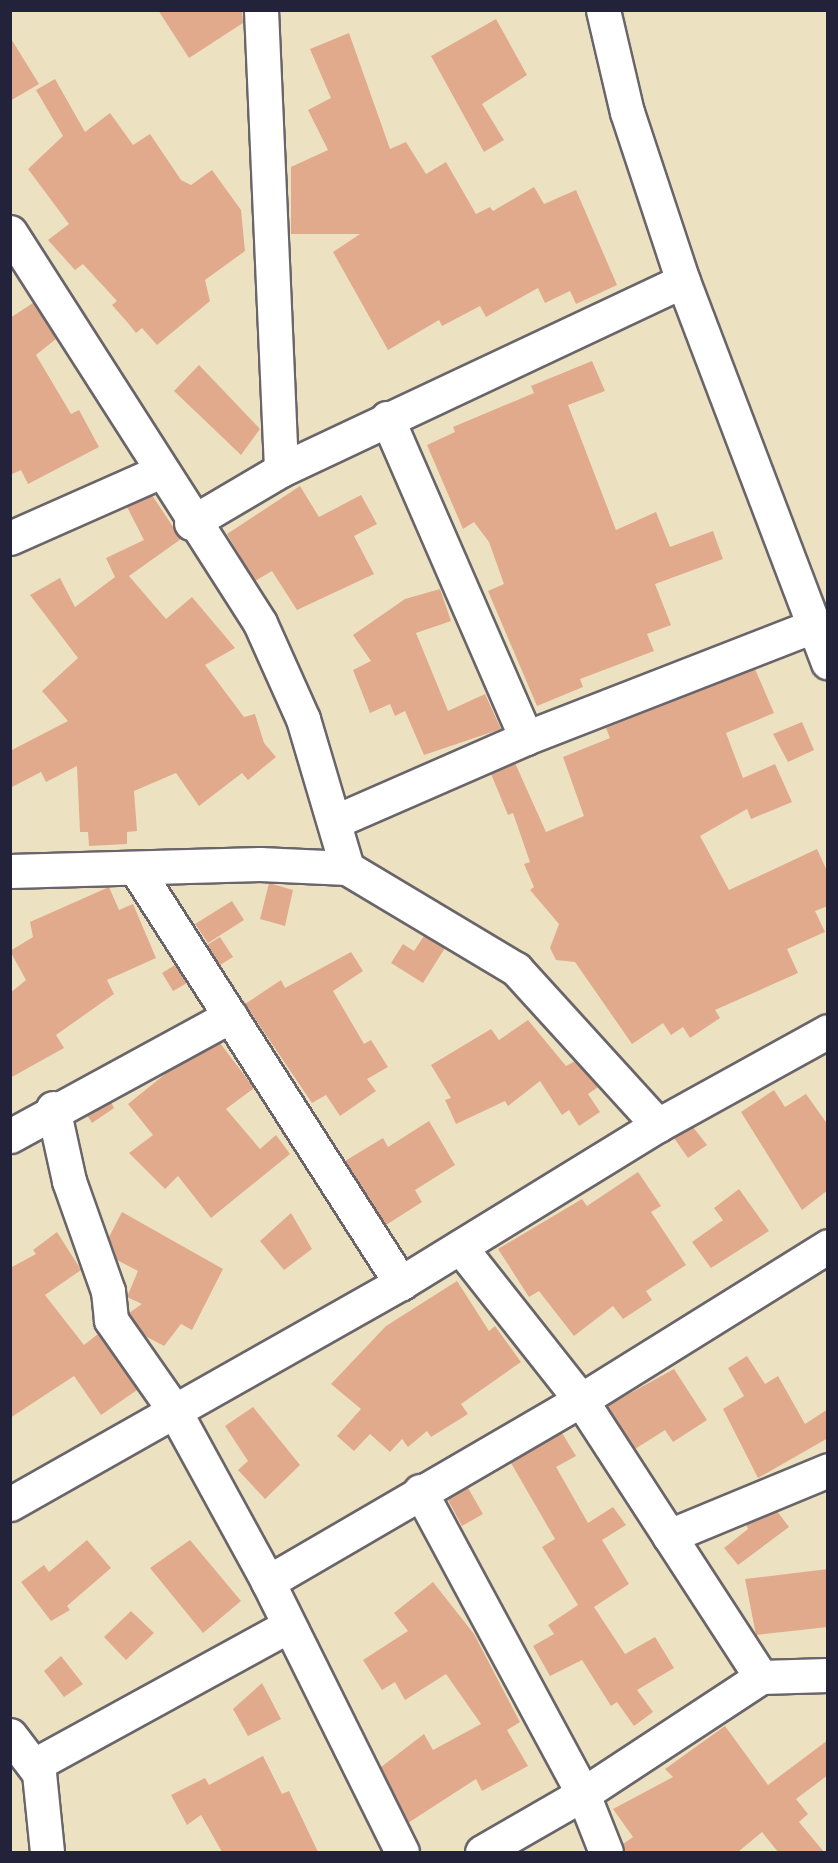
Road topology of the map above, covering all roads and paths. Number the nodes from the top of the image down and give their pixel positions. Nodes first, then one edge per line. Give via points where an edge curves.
1 (261, 10) edge
2 (603, 10) edge
3 (10, 232) edge
4 (683, 281) junction
5 (387, 418) junction
6 (281, 470) junction
7 (159, 472) junction
8 (191, 523) junction
9 (10, 538) edge
10 (813, 626) junction
11 (828, 662) edge
12 (526, 738) junction
13 (336, 821) junction
14 (347, 868) junction
15 (136, 869) junction
16 (10, 871) edge
17 (230, 1016) junction
18 (828, 1031) edge
19 (53, 1108) junction
20 (658, 1125) junction
21 (10, 1136) edge
22 (828, 1246) edge
23 (460, 1247) junction
24 (400, 1284) junction
25 (581, 1400) junction
26 (174, 1410) junction
27 (828, 1470) edge
28 (420, 1491) junction
29 (10, 1504) edge
30 (669, 1536) junction
31 (268, 1582) junction
32 (288, 1626) junction
33 (828, 1675) edge
34 (761, 1677) junction
35 (10, 1735) edge
36 (36, 1764) junction
37 (584, 1794) junction
38 (47, 1852) edge
39 (402, 1852) edge
40 (482, 1852) edge
41 (606, 1852) edge

1 - 6 street
2 - 4 street via 627,112
3 - 7 street
4 - 5 street
4 - 10 street
5 - 6 street
5 - 12 street
6 - 8 street
7 - 8 street
7 - 9 street
8 - 13 street via 278,658
10 - 11 street
10 - 12 street
12 - 13 street
13 - 14 street
14 - 15 street via 260,864
14 - 20 street via 516,969
15 - 16 street
15 - 17 street
17 - 19 street
17 - 24 street
18 - 20 street
19 - 21 street
19 - 26 street via 69,1181 108,1291 111,1320
20 - 23 street
22 - 25 street
23 - 24 street
23 - 25 street
24 - 26 street
25 - 28 street
25 - 30 street
26 - 29 street
26 - 31 street
27 - 30 street
28 - 31 street
28 - 37 street
30 - 34 street
31 - 32 street
32 - 36 street
32 - 39 street
33 - 34 street
34 - 37 street
35 - 36 street
36 - 38 street
37 - 40 street
37 - 41 street

